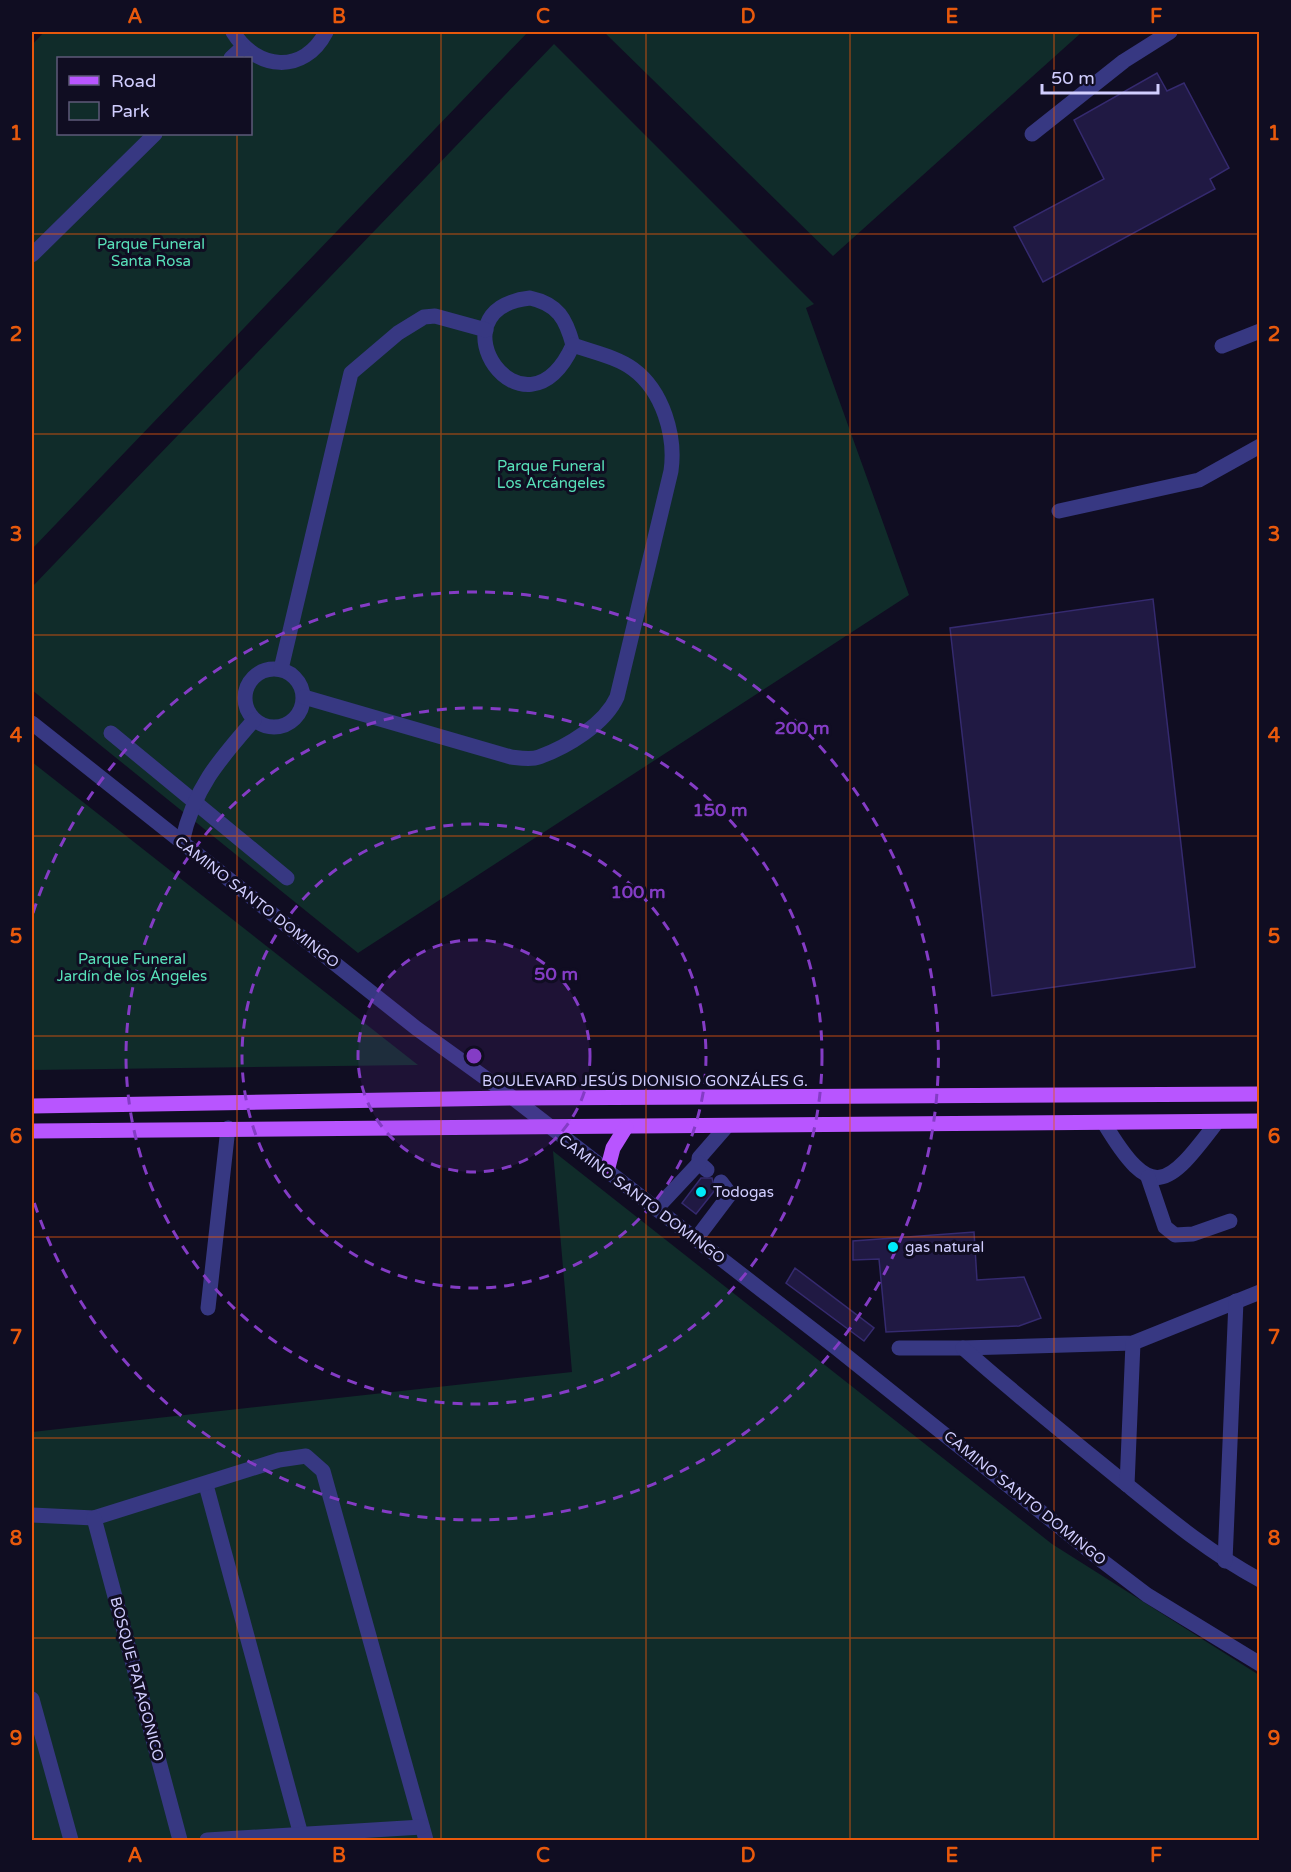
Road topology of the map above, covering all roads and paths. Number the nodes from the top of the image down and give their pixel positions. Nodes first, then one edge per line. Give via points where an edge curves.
1 (233, 32) edge
2 (326, 32) edge
3 (1170, 32) edge
4 (243, 47) junction
5 (232, 57) edge
6 (1032, 134) dead end
7 (154, 135) edge
8 (32, 255) edge
9 (486, 330) junction
10 (1260, 331) edge
11 (573, 345) junction
12 (1222, 346) dead end
13 (1260, 446) edge
14 (1059, 511) dead end
15 (281, 669) junction
16 (304, 697) junction
17 (254, 720) junction
18 (32, 723) edge
19 (111, 733) dead end
20 (195, 799) junction
21 (182, 842) junction
22 (287, 878) dead end
23 (1260, 1094) edge
24 (513, 1098) junction
25 (32, 1106) edge
26 (1260, 1121) edge
27 (1217, 1122) junction
28 (1104, 1123) junction
29 (627, 1127) junction
30 (726, 1127) junction
31 (228, 1128) junction
32 (551, 1129) junction
33 (32, 1131) edge
34 (607, 1172) junction
35 (1148, 1177) junction
36 (721, 1182) dead end
37 (656, 1209) junction
38 (1230, 1221) dead end
39 (696, 1239) junction
40 (1260, 1292) edge
41 (1236, 1301) junction
42 (208, 1308) dead end
43 (1133, 1343) junction
44 (899, 1347) dead end
45 (963, 1348) junction
46 (206, 1485) junction
47 (1127, 1485) junction
48 (32, 1515) edge
49 (94, 1518) junction
50 (1225, 1561) junction
51 (1260, 1580) edge
52 (1260, 1664) edge
53 (32, 1699) edge
54 (424, 1834) edge
55 (301, 1835) junction
56 (70, 1840) edge
57 (180, 1840) edge
58 (207, 1840) edge

1 - 4 street
2 - 4 street via 308,54 292,61 274,63
3 - 6 street via 1124,61
4 - 5 street
7 - 8 street
9 - 11 street via 502,306 530,298 557,309 566,321
9 - 11 street via 488,357 505,377 518,382 544,380 556,373
9 - 15 street via 435,316 424,318 398,333 351,374
10 - 12 street
11 - 16 street via 635,370 654,394 672,440 669,482 617,697 608,714 554,750 537,758 524,758
13 - 14 street via 1199,480
15 - 16 street via 297,679
15 - 17 street via 262,671 248,684 245,703
16 - 17 street via 291,723 272,727
17 - 20 street via 215,766
18 - 21 street, CAMINO SANTO DOMINGO
19 - 20 street
20 - 21 street
20 - 22 street
21 - 24 street, CAMINO SANTO DOMINGO via 416,1028
23 - 24 main road, BOULEVARD JESÚS DIONISIO GONZÁLES G.
24 - 25 main road, BOULEVARD JESÚS DIONISIO GONZÁLES G.
24 - 32 street, CAMINO SANTO DOMINGO
26 - 27 main road
27 - 28 main road
27 - 35 street via 1179,1169 1162,1177
28 - 30 main road
28 - 35 street via 1127,1158
29 - 30 main road
29 - 32 main road
29 - 34 main road via 612,1148
30 - 37 street via 701,1155 703,1167
31 - 32 main road
31 - 33 main road
31 - 42 street
32 - 34 street, CAMINO SANTO DOMINGO
34 - 37 street, CAMINO SANTO DOMINGO
35 - 38 street via 1165,1227 1176,1235 1193,1234
36 - 39 street via 730,1194
37 - 39 street, CAMINO SANTO DOMINGO
39 - 52 street, CAMINO SANTO DOMINGO via 1119,1574 1180,1617
40 - 41 street
41 - 43 street
41 - 50 street
43 - 45 street
43 - 47 street
44 - 45 street
45 - 47 street
46 - 49 street
46 - 54 street via 279,1460 306,1456 323,1471
46 - 55 street
47 - 50 street
48 - 49 street
49 - 57 street, BOSQUE PATAGONICO
50 - 51 street
53 - 56 street
54 - 55 street
55 - 58 street

